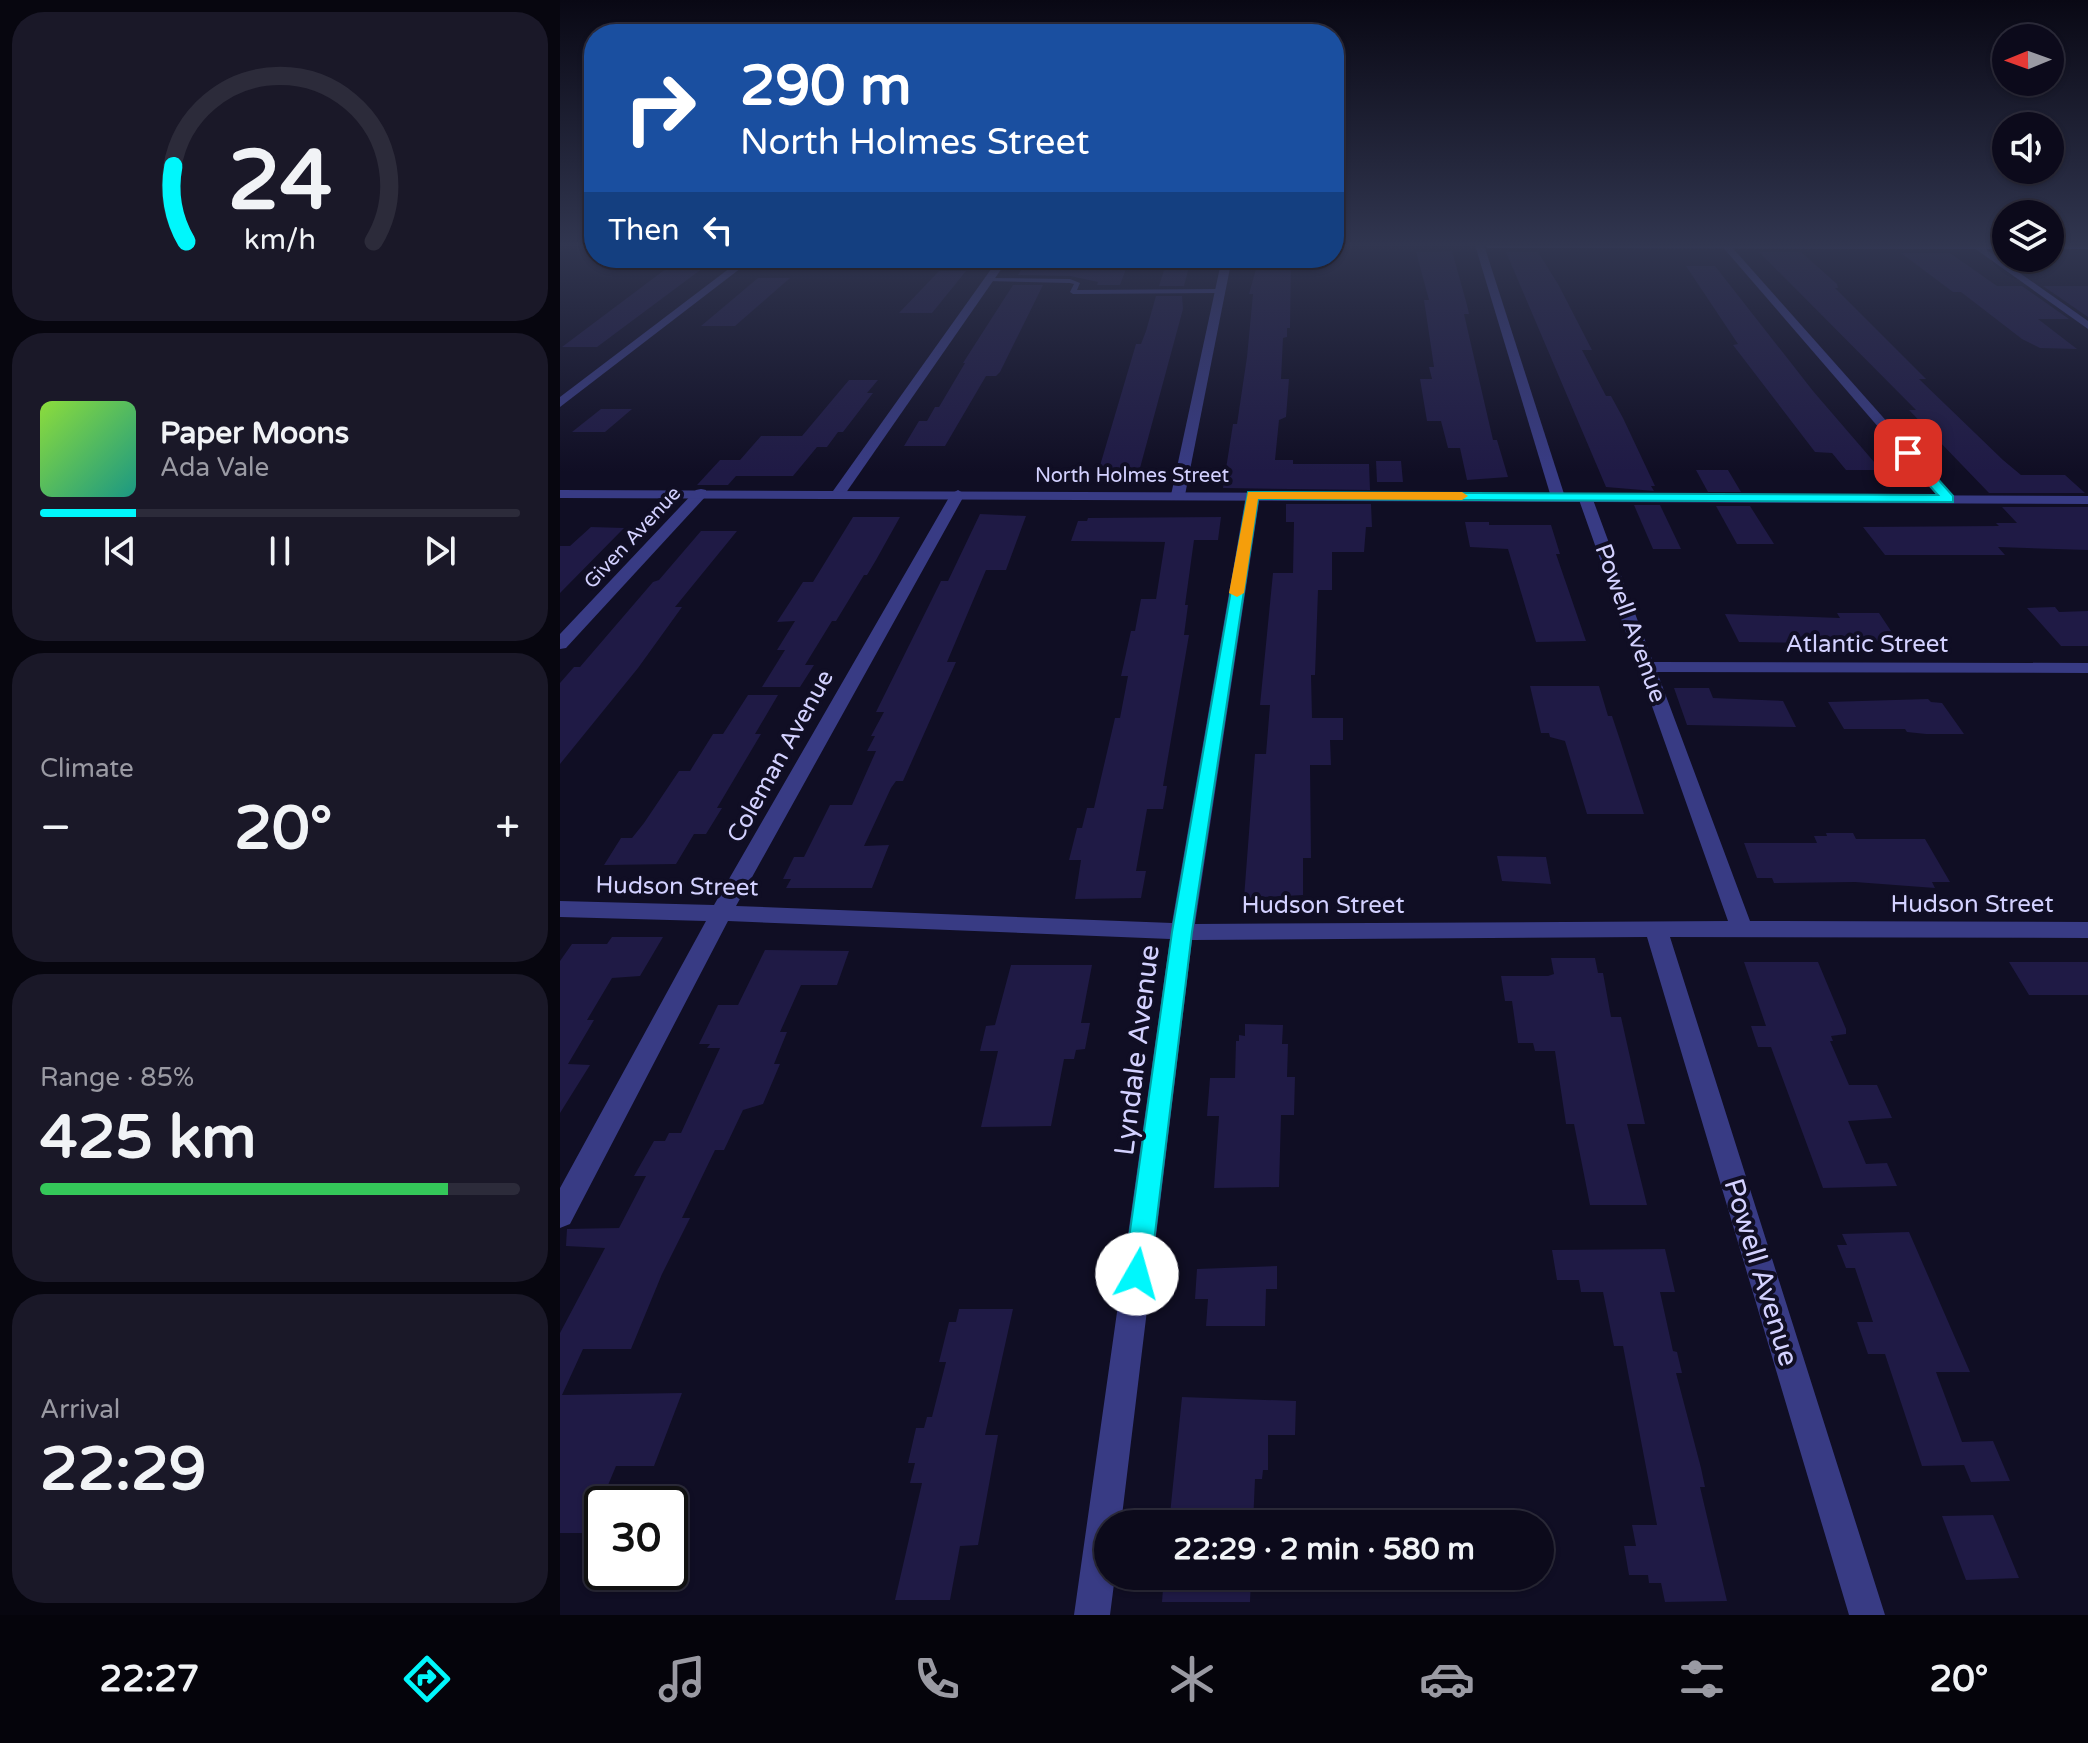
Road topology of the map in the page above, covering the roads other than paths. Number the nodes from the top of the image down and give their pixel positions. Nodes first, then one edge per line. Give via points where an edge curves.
1 (668, 320) edge
2 (961, 320) edge
3 (1214, 320) edge
4 (1503, 320) edge
5 (1791, 320) edge
6 (560, 403) edge
7 (701, 493) junction
8 (560, 494) edge
9 (838, 494) junction
10 (958, 494) junction
11 (1178, 495) junction
12 (1253, 495) junction
13 (1558, 497) junction
14 (1585, 497) junction
15 (1948, 499) junction
16 (2088, 500) edge
17 (560, 644) edge
18 (1647, 667) junction
19 (2088, 668) edge
20 (560, 909) edge
21 (722, 911) junction
22 (1656, 929) junction
23 (1742, 929) junction
24 (2088, 930) edge
25 (1182, 932) junction
26 (560, 1215) edge
27 (1092, 1615) edge
28 (1867, 1615) edge

1 - 6 street
2 - 9 street
3 - 11 street
4 - 13 street
5 - 15 street
7 - 8 street, North Holmes Street
7 - 9 street, North Holmes Street
7 - 17 street, Given Avenue
9 - 10 street, North Holmes Street
10 - 11 street, North Holmes Street
10 - 21 street, Coleman Avenue
11 - 12 street, North Holmes Street
12 - 13 street, North Holmes Street
12 - 25 street, Lyndale Avenue
13 - 14 street, North Holmes Street
14 - 15 street, North Holmes Street
14 - 18 street, Powell Avenue
15 - 16 street, North Holmes Street
18 - 19 street, Atlantic Street
18 - 23 street, Powell Avenue
20 - 21 street, Hudson Street
21 - 25 street, Hudson Street
21 - 26 street, Coleman Avenue
22 - 23 street, Hudson Street
22 - 25 street, Hudson Street
22 - 28 street, Powell Avenue
23 - 24 street, Hudson Street
25 - 27 street, Lyndale Avenue

